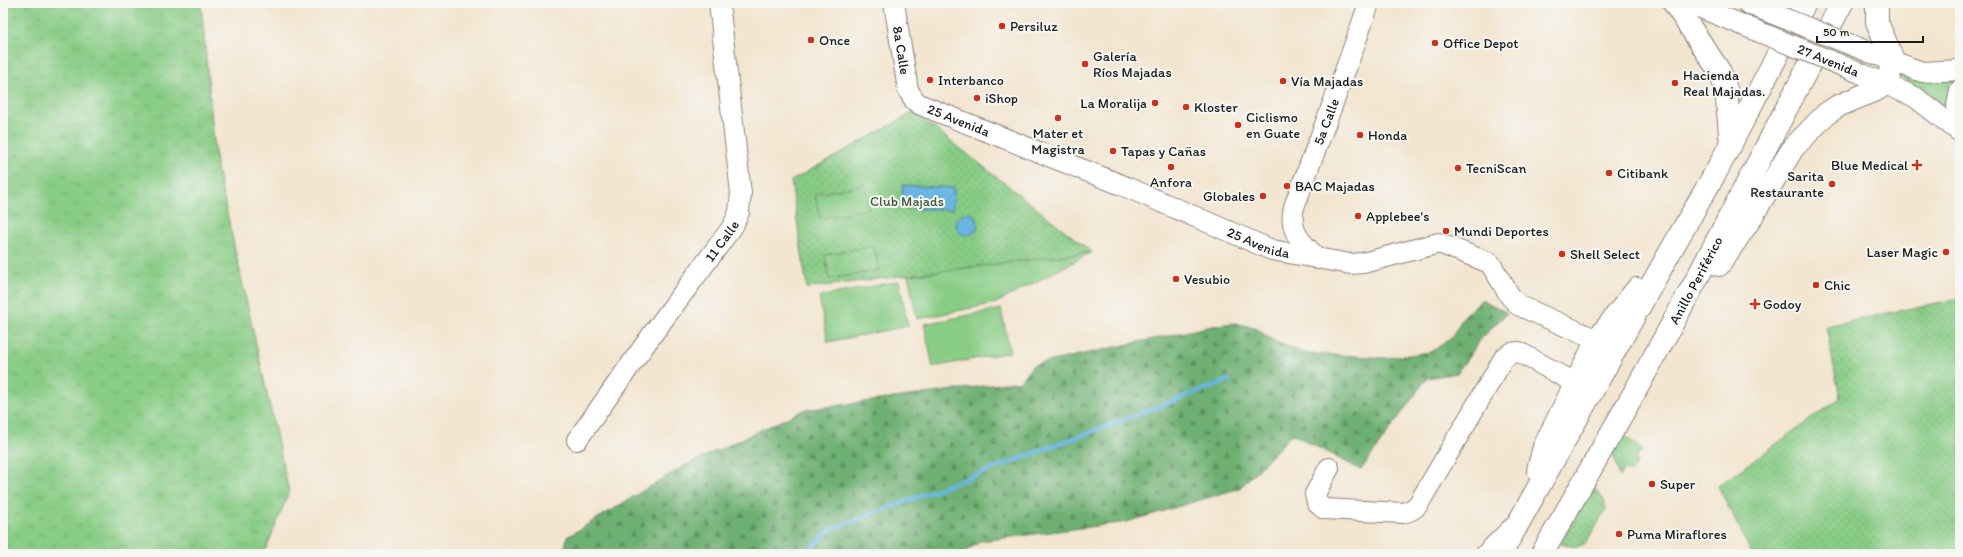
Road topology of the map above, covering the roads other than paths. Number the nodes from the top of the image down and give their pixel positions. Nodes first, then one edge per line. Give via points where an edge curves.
1 (719, 3) edge
2 (894, 3) edge
3 (1370, 3) edge
4 (1674, 3) edge
5 (1689, 3) edge
6 (1747, 3) edge
7 (1805, 3) edge
8 (1842, 3) edge
9 (1877, 3) edge
10 (1894, 62) junction
11 (1960, 70) edge
12 (1886, 83) junction
13 (1960, 90) edge
14 (911, 96) joint
15 (1960, 121) edge
16 (1960, 132) edge
17 (1731, 145) junction
18 (1291, 219) junction
19 (1272, 250) junction
20 (1318, 259) junction
21 (1665, 260) junction
22 (1693, 286) junction
23 (1597, 340) junction
24 (1575, 383) junction
25 (577, 440) dead end
26 (1329, 468) dead end
27 (1531, 501) junction
28 (1520, 520) junction
29 (1486, 554) edge
30 (1501, 554) edge
31 (1542, 554) edge

1 - 25 street, 11 Calle via 741,193 739,212 730,232
2 - 14 street, 8a Calle
3 - 18 street, 5a Calle
4 - 17 highway via 1720,72 1726,89
5 - 12 street, 27 Avenida, bridge
6 - 10 street, 27 Avenida, bridge
7 - 17 highway
8 - 22 highway, Anillo Periférico
9 - 10 highway via 1877,22
10 - 11 street, 27 Avenida via 1922,72
10 - 12 highway
12 - 16 street, 27 Avenida via 1915,97
12 - 22 highway via 1838,106 1813,126 1793,148 1749,221 1714,272
13 - 15 street via 1957,106
14 - 19 street, 25 Avenida via 921,105 1124,186
17 - 21 highway
18 - 19 street, 5a Calle
18 - 20 street via 1302,244
19 - 20 street, 25 Avenida
20 - 23 street, 25 Avenida via 1350,264 1363,263 1439,243 1490,263 1518,306
21 - 23 highway via 1651,271
21 - 27 highway
22 - 31 highway, Anillo Periférico
23 - 24 highway
24 - 26 street via 1519,352 1511,353 1504,358 1419,503 1409,512 1324,509 1317,504 1314,494
24 - 27 highway via 1544,447
27 - 28 highway
28 - 29 street
28 - 30 highway

